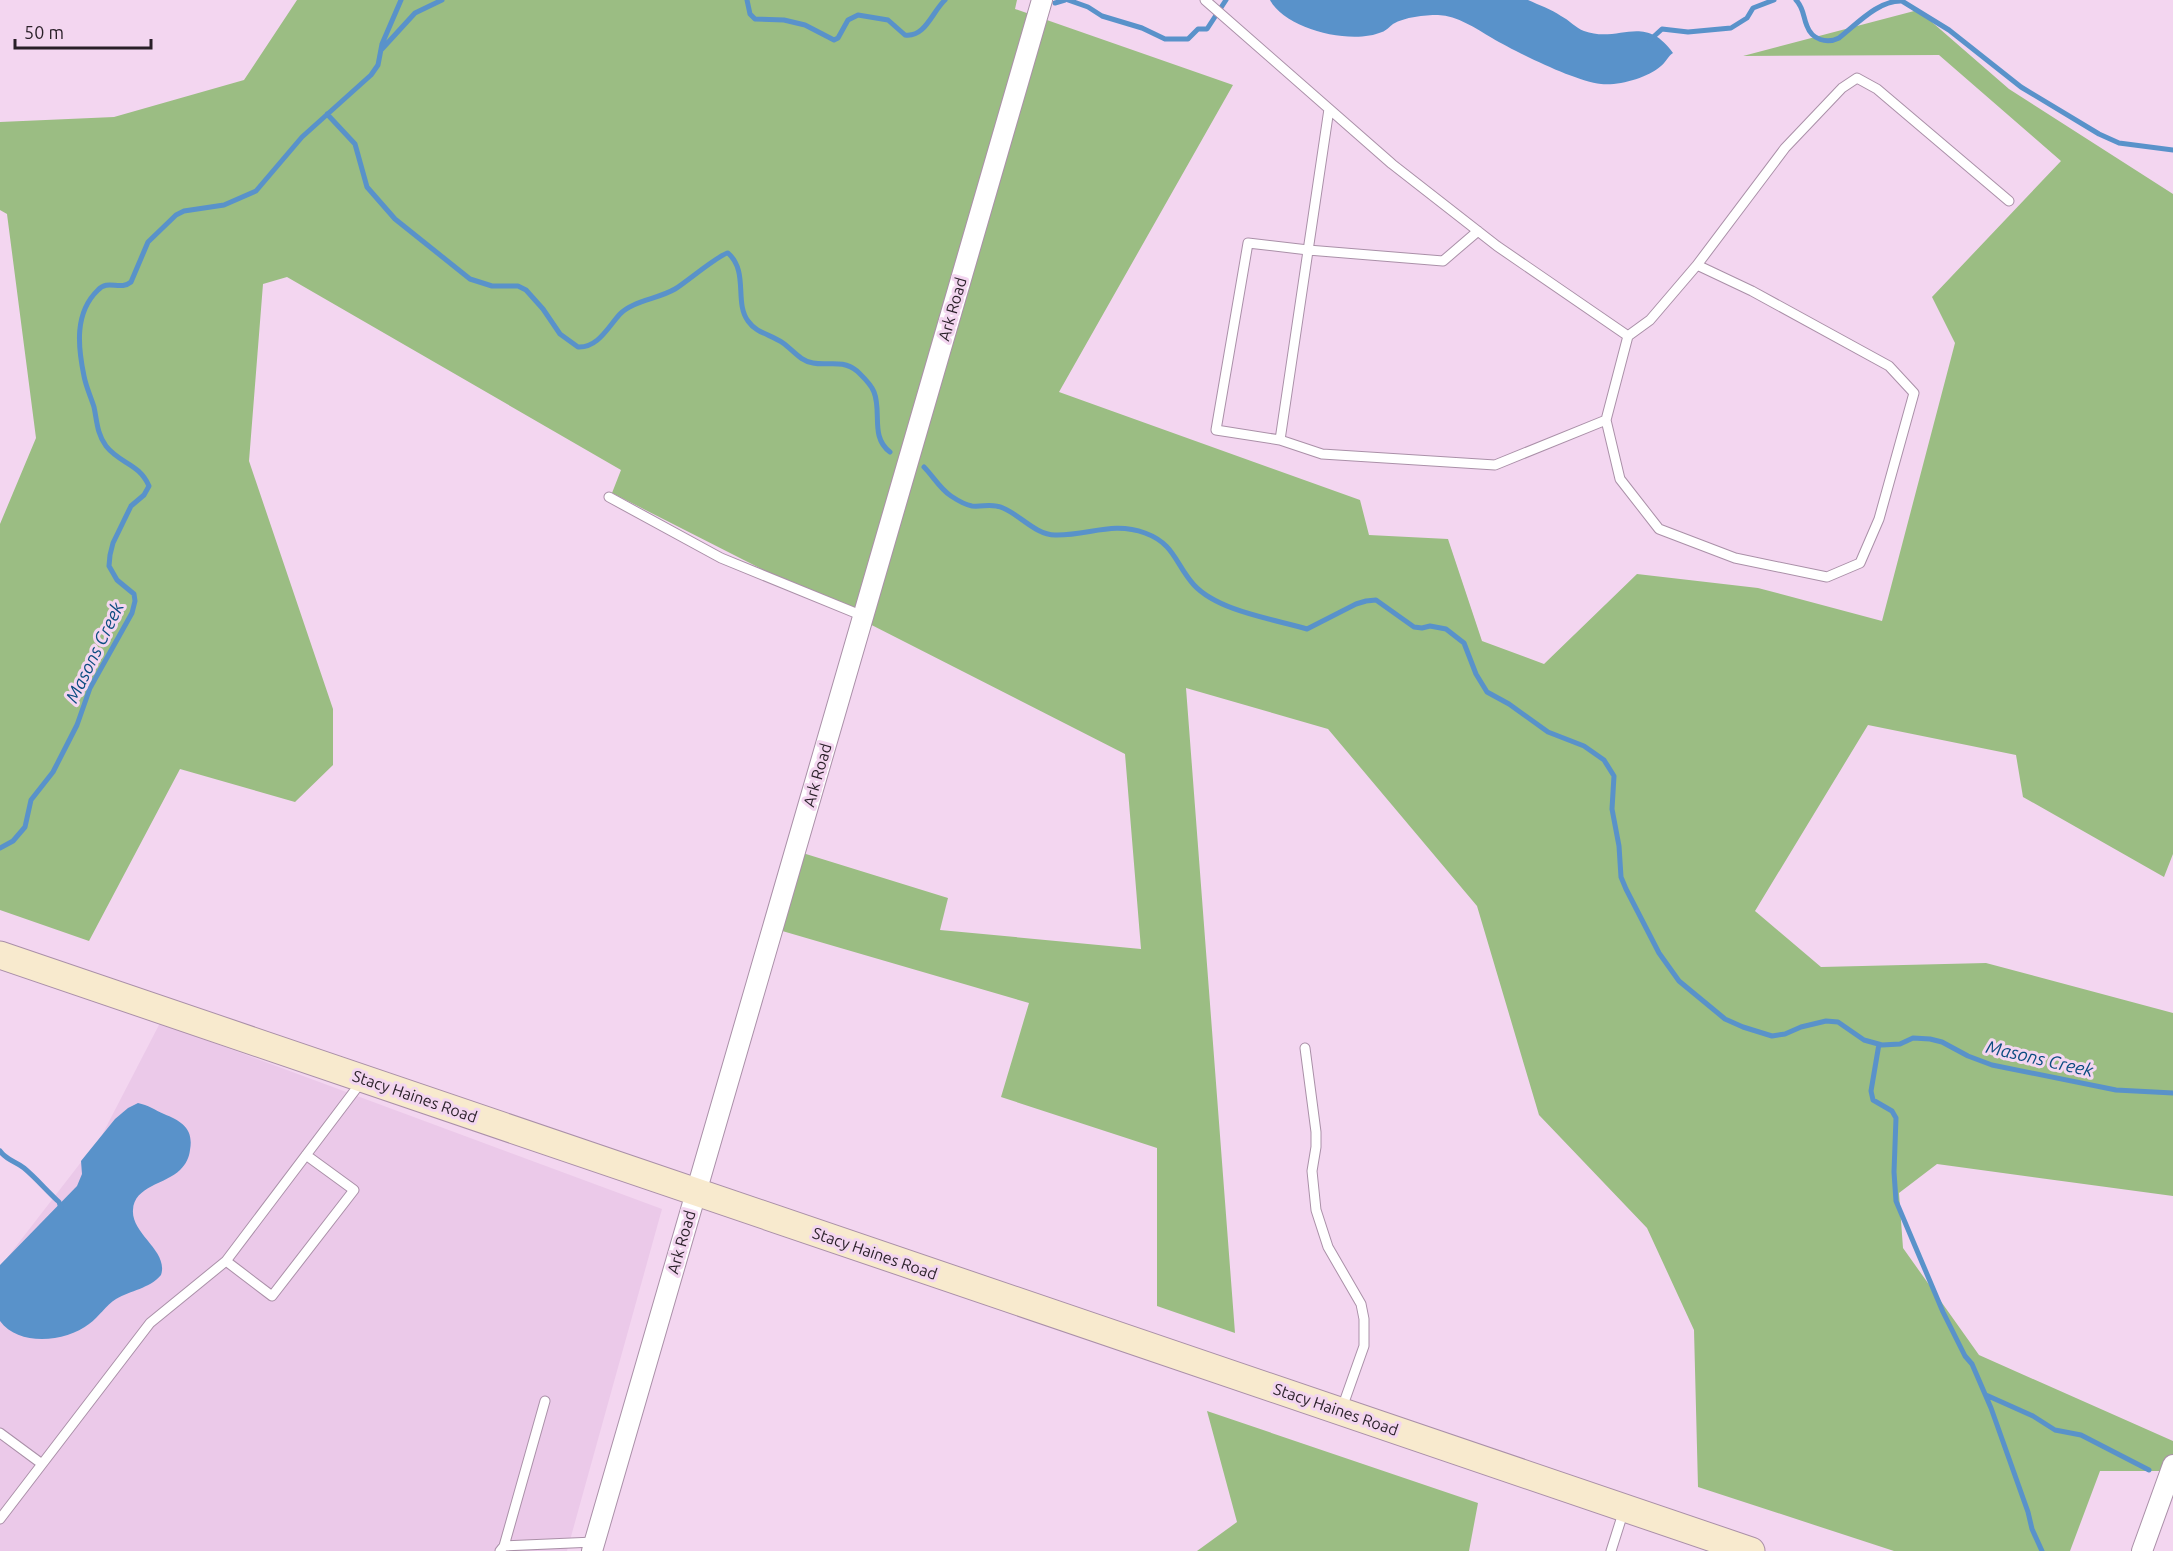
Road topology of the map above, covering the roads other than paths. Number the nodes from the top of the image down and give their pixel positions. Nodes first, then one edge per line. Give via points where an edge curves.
1 (1042, 0) edge
2 (1205, 0) edge
3 (1329, 110) junction
4 (2009, 201) dead end
5 (1478, 231) junction
6 (1308, 250) junction
7 (1697, 265) junction
8 (1628, 336) junction
9 (1606, 420) junction
10 (1280, 440) junction
11 (609, 497) dead end
12 (863, 616) junction
13 (0, 955) edge
14 (1305, 1048) dead end
15 (364, 1079) junction
16 (306, 1155) junction
17 (696, 1192) junction
18 (226, 1261) junction
19 (545, 1401) dead end
20 (1341, 1411) junction
21 (3, 1435) edge
22 (0, 1446) edge
23 (42, 1464) junction
24 (2173, 1465) edge
25 (1624, 1508) junction
26 (0, 1519) edge
27 (593, 1547) edge
28 (502, 1548) edge
29 (1611, 1551) edge
30 (1751, 1551) edge
31 (2142, 1551) edge

1 - 12 street, Ark Road
2 - 3 lane
3 - 5 lane
3 - 6 lane
4 - 7 lane via 1877,89 1857,78 1842,88 1785,148
5 - 6 lane via 1443,261
5 - 8 lane
6 - 10 lane
6 - 10 lane via 1248,243 1216,430
7 - 8 lane via 1650,320
7 - 9 lane via 1889,366 1914,393 1879,519 1860,563 1827,577 1735,558 1659,529 1620,478
8 - 9 lane
9 - 10 lane via 1495,465 1322,454
11 - 12 lane via 721,558
12 - 17 street, Ark Road
13 - 15 street, Stacy Haines Road
14 - 20 lane via 1316,1132 1312,1171 1316,1210 1328,1247 1361,1304 1364,1319 1364,1346
15 - 16 lane
15 - 17 street, Stacy Haines Road
16 - 18 lane
16 - 18 lane via 354,1190 272,1296
17 - 20 street, Stacy Haines Road
17 - 27 street, Ark Road
18 - 23 lane via 150,1323
19 - 28 lane
20 - 25 street, Stacy Haines Road
21 - 22 lane
21 - 23 lane
23 - 26 lane
24 - 31 street
25 - 29 lane
25 - 30 street, Stacy Haines Road
27 - 28 lane

